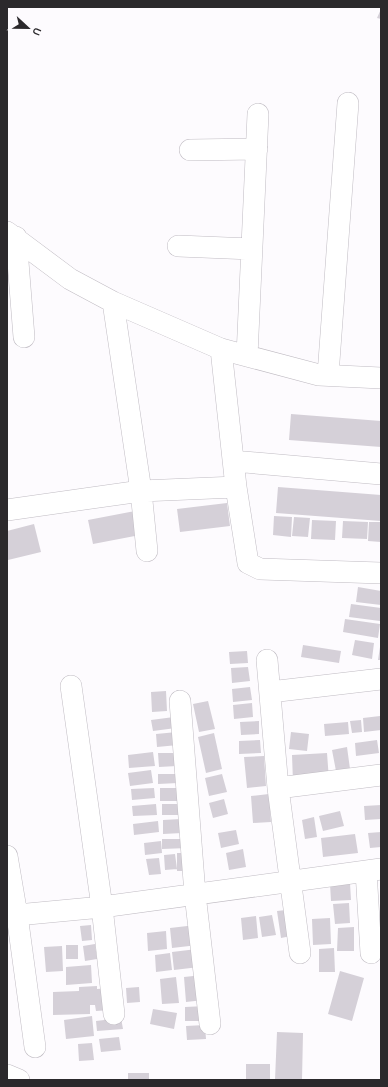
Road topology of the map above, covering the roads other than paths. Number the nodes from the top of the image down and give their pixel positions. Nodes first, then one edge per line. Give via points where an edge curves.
1 (348, 103) dead end
2 (258, 114) dead end
3 (257, 149) junction
4 (190, 150) dead end
5 (11, 234) edge
6 (178, 246) dead end
7 (252, 249) junction
8 (113, 302) junction
9 (24, 337) dead end
10 (221, 349) junction
11 (247, 356) junction
12 (328, 375) junction
13 (381, 378) edge
14 (233, 461) junction
15 (381, 474) edge
16 (236, 487) junction
17 (141, 491) junction
18 (7, 510) edge
19 (147, 551) dead end
20 (381, 573) edge
21 (267, 660) dead end
22 (381, 679) edge
23 (71, 686) dead end
24 (270, 692) junction
25 (180, 701) dead end
26 (381, 775) edge
27 (278, 788) junction
28 (7, 856) edge
29 (373, 870) edge
30 (291, 882) junction
31 (195, 894) junction
32 (102, 907) junction
33 (12, 916) edge
34 (300, 953) dead end
35 (372, 953) dead end
36 (114, 1014) dead end
37 (210, 1024) dead end
38 (35, 1047) dead end
39 (7, 1075) edge
40 (19, 1080) edge

1 - 12 street
2 - 3 street
3 - 4 street
3 - 7 street
5 - 8 street via 70,279
5 - 9 street
6 - 7 street
7 - 11 street
8 - 10 street
8 - 17 street
10 - 11 street
10 - 14 street
11 - 12 street via 309,374
12 - 13 street
14 - 15 street
14 - 16 street
16 - 17 street
16 - 20 street via 246,556 248,563 253,566 260,569
17 - 18 street
17 - 19 street
21 - 24 street
22 - 24 street
23 - 32 street
24 - 27 street
25 - 31 street
26 - 27 street
27 - 30 street
28 - 33 street
29 - 30 street
29 - 35 street
30 - 31 street
30 - 34 street
31 - 32 street
31 - 37 street
32 - 33 street
32 - 36 street
33 - 38 street
39 - 40 street

